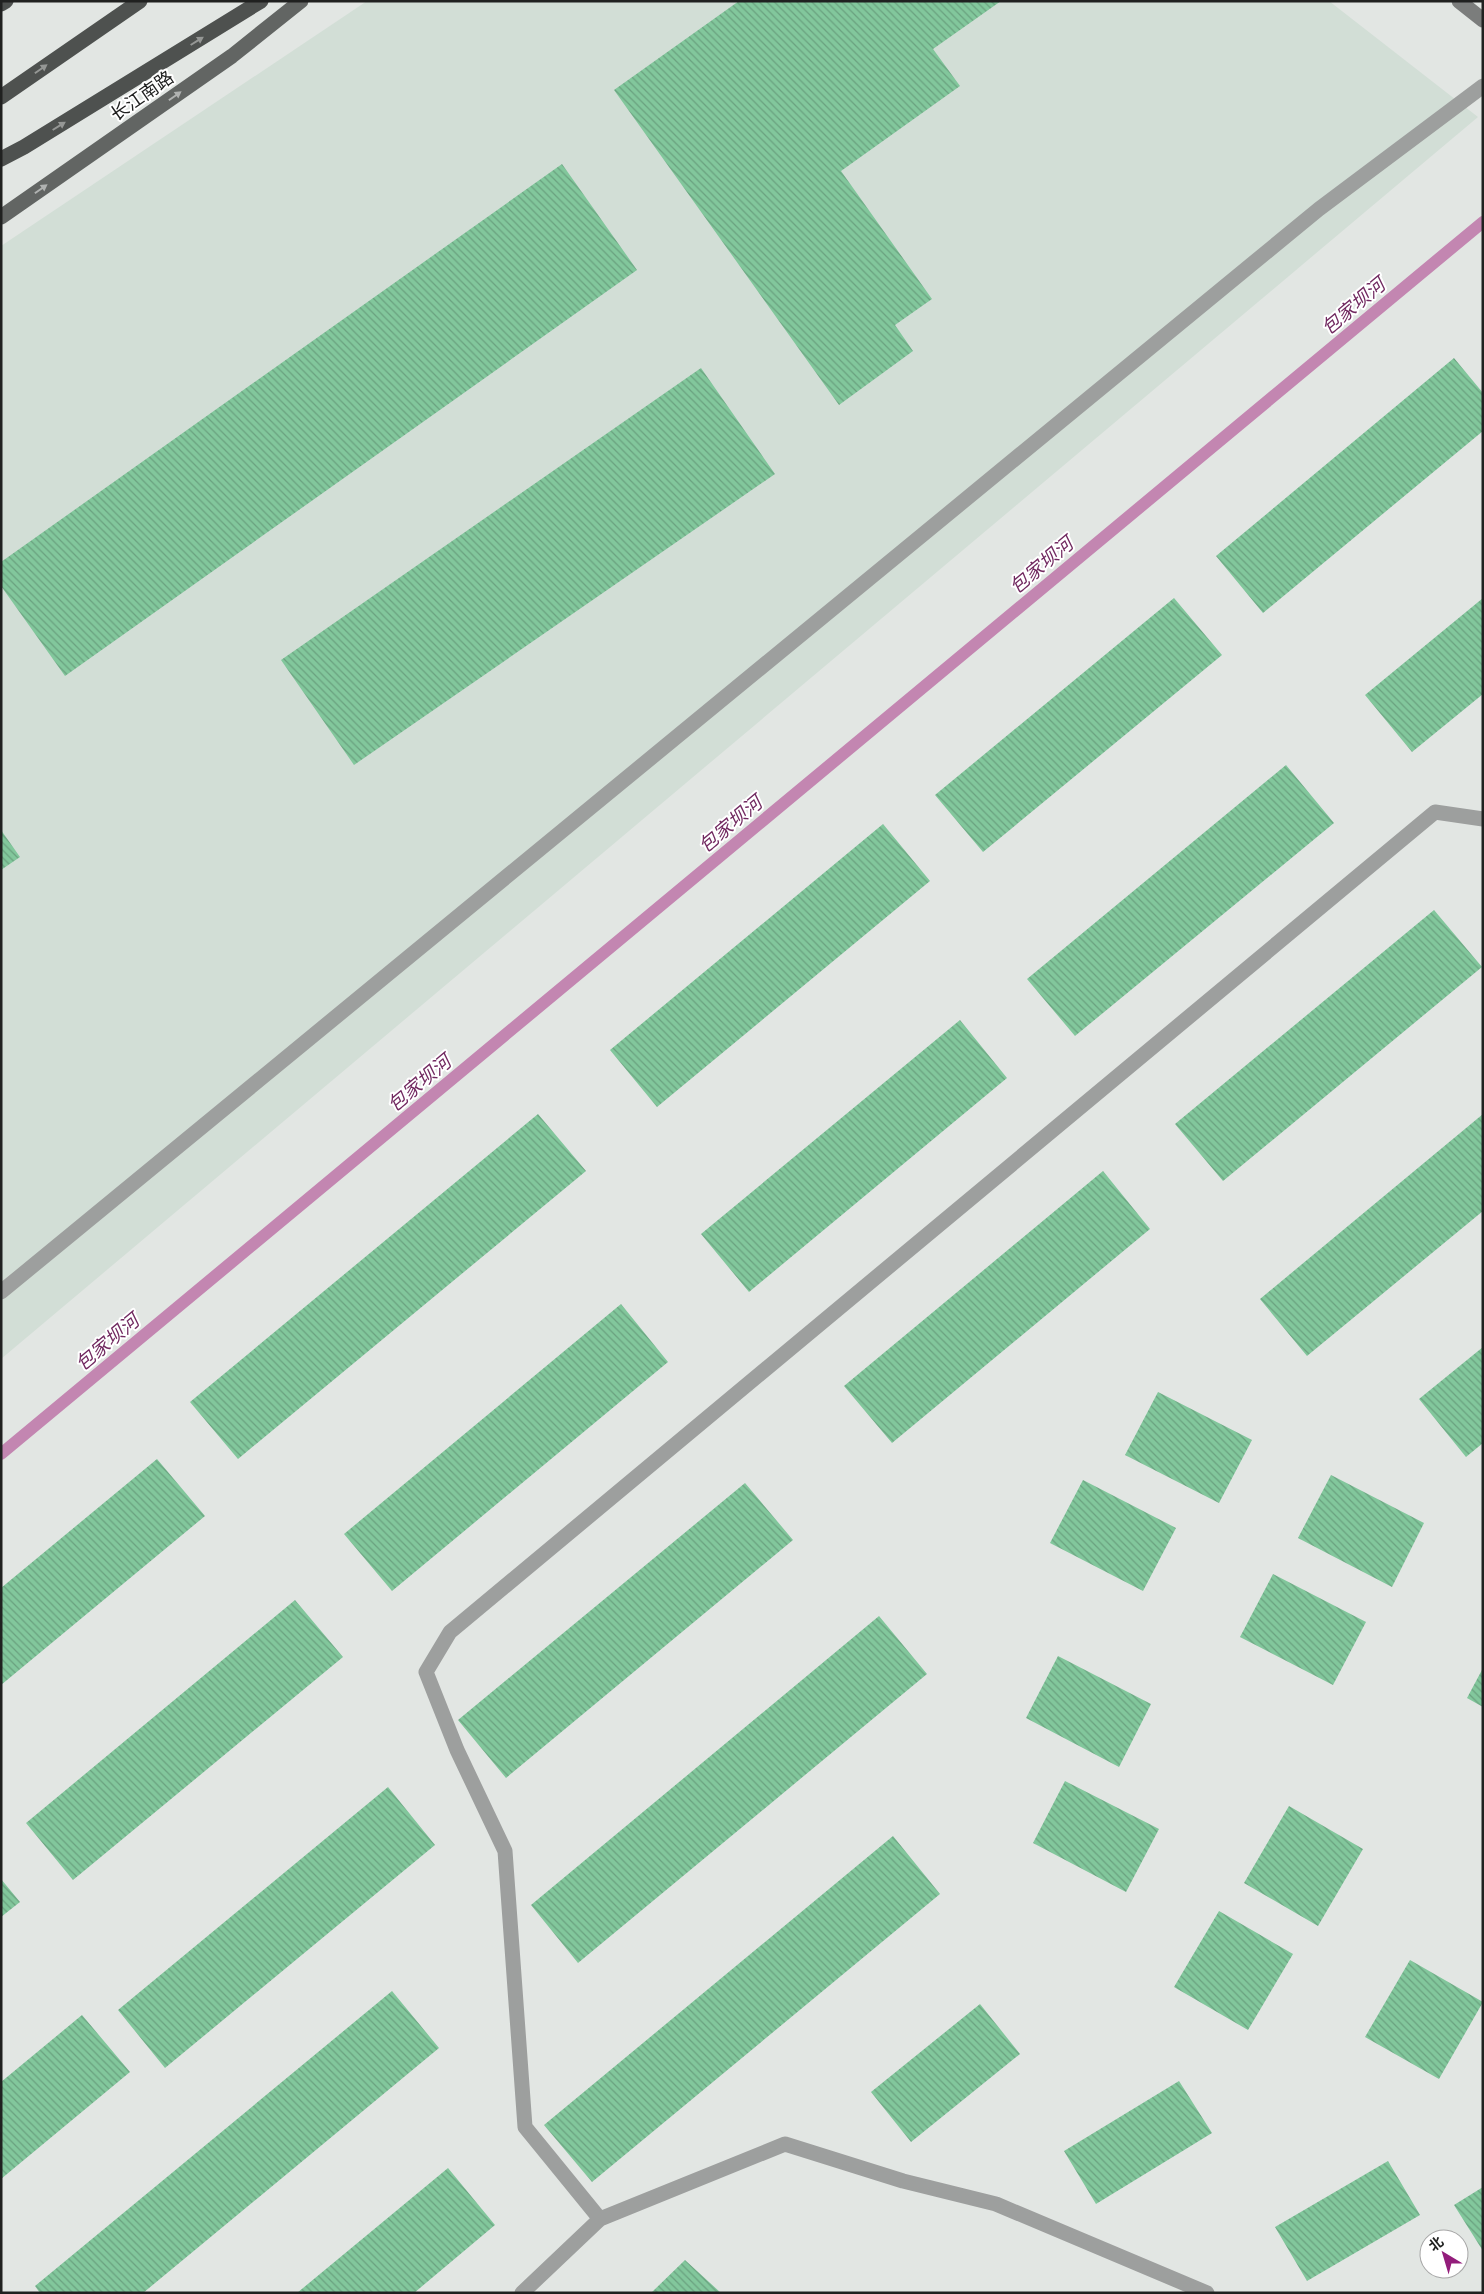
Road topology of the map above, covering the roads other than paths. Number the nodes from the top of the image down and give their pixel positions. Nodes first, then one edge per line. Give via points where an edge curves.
1 (6, 1) edge
2 (140, 1) edge
3 (261, 1) edge
4 (301, 1) edge
5 (1458, 1) edge
6 (1, 4) edge
7 (1483, 20) edge
8 (1483, 86) edge
9 (1, 97) edge
10 (1, 159) edge
11 (1, 217) edge
12 (1483, 819) edge
13 (1, 1292) edge
14 (600, 2219) junction
15 (522, 2293) edge
16 (1207, 2293) edge

1 - 6 highway
9 -> 2 highway
10 -> 3 highway
11 -> 4 main road, 长江南路 via 232,56
5 - 7 street
8 - 13 street via 1312,215
12 - 14 street via 1434,812 450,1632 426,1672 457,1750 505,1851 525,2127
14 - 15 street
14 - 16 street via 786,2144 903,2181 996,2204

